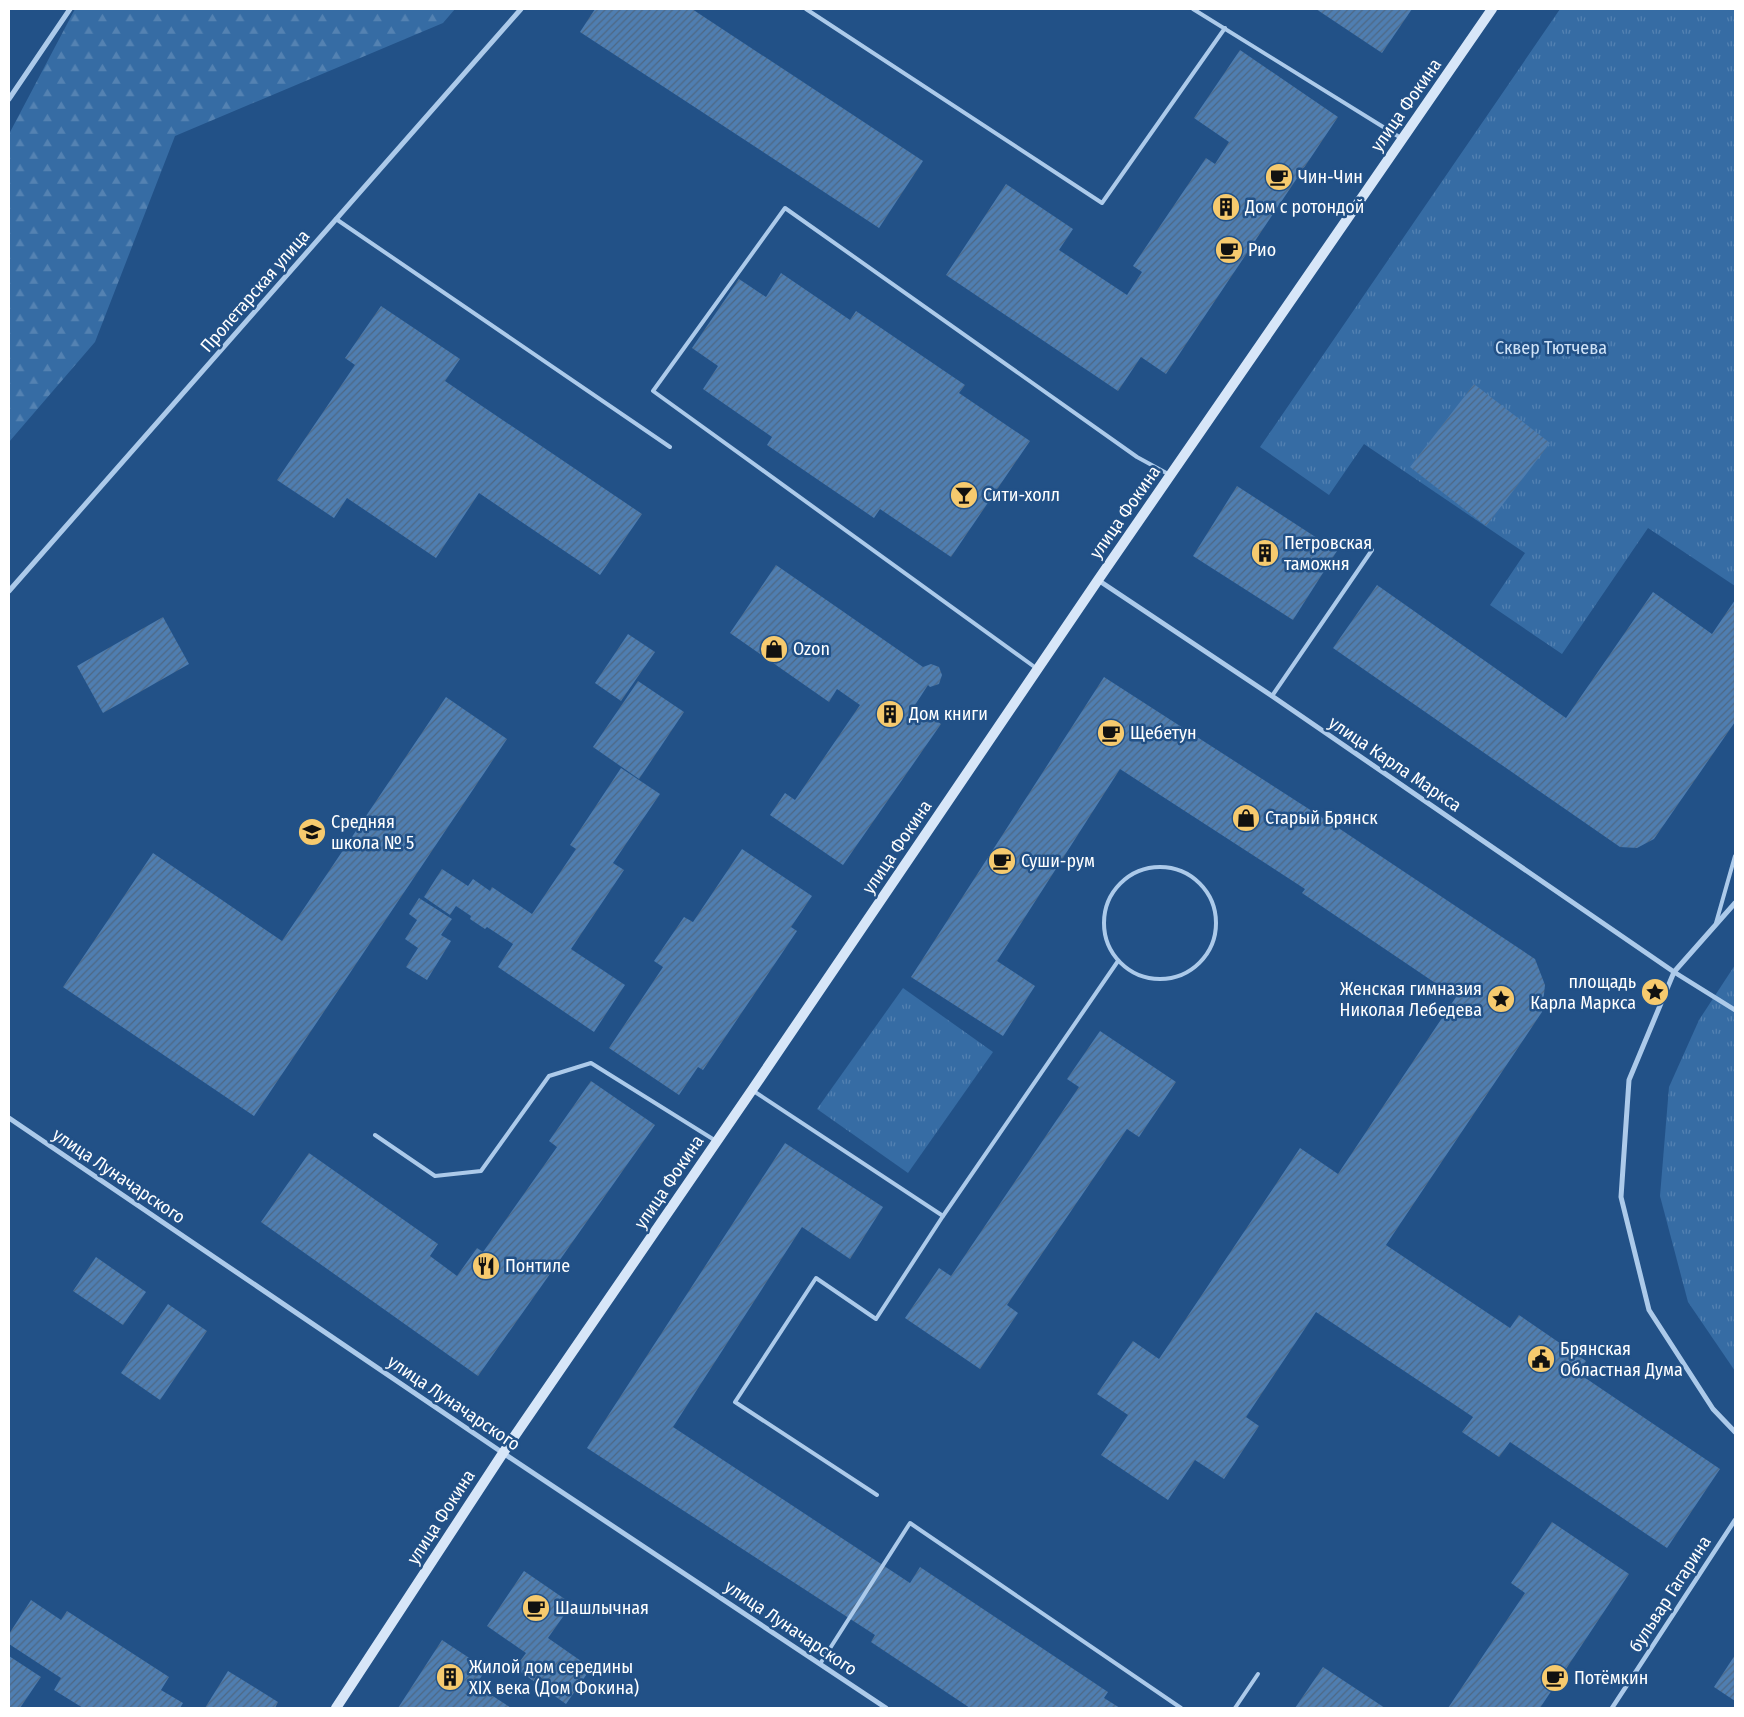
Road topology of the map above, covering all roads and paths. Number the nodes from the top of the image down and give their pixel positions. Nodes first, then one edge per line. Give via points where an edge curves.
1 (70, 9) edge
2 (521, 9) edge
3 (806, 9) edge
4 (1193, 9) edge
5 (1492, 9) edge
6 (1224, 28) junction
7 (9, 99) edge
8 (1402, 139) junction
9 (336, 219) junction
10 (670, 447) dead end
11 (1171, 476) junction
12 (1372, 550) dead end
13 (1098, 580) junction
14 (9, 592) edge
15 (1038, 669) junction
16 (1272, 696) junction
17 (1735, 856) edge
18 (1735, 903) edge
19 (1715, 925) junction
20 (1118, 961) junction
21 (1674, 972) junction
22 (1735, 1010) edge
23 (752, 1090) junction
24 (9, 1118) edge
25 (375, 1135) dead end
26 (717, 1142) junction
27 (943, 1216) junction
28 (1735, 1432) edge
29 (503, 1453) junction
30 (877, 1495) dead end
31 (1735, 1520) edge
32 (820, 1664) junction
33 (1258, 1674) dead end
34 (336, 1708) edge
35 (886, 1708) edge
36 (1181, 1708) edge
37 (1235, 1708) edge
38 (1612, 1708) edge

1 - 7 street
2 - 9 street, Пролетарская улица
3 - 6 lane via 1102,203
4 - 6 lane
5 - 8 main road, улица Фокина
6 - 8 lane
8 - 11 main road, улица Фокина
9 - 10 lane
9 - 14 street, Пролетарская улица
11 - 13 main road, улица Фокина
11 - 15 lane via 1137,457 785,208 652,391
12 - 16 lane
13 - 15 main road, улица Фокина
13 - 16 street, улица Карла Маркса
15 - 23 main road, улица Фокина
16 - 21 street, улица Карла Маркса
17 - 19 lane
18 - 19 street
19 - 21 street
20 - 20 lane via 1132,972 1149,978 1167,979 1184,974 1199,964 1210,950 1216,933 1216,915 1210,896 1198,881 1181,871 1162,867 1143,869 1126,878 1112,892 1105,910 1108,946
20 - 27 lane
21 - 22 street, улица Карла Маркса
21 - 28 street via 1629,1080 1621,1196 1649,1310 1712,1409
23 - 26 main road, улица Фокина
23 - 27 lane
24 - 29 street, улица Луначарского
25 - 26 lane via 435,1176 481,1171 549,1076 592,1063
26 - 29 main road, улица Фокина
27 - 30 lane via 876,1319 816,1278 735,1402
29 - 32 street, улица Луначарского
29 - 34 main road, улица Фокина
31 - 38 street, бульвар Гагарина
32 - 35 street, улица Луначарского
32 - 36 lane via 910,1522
33 - 37 lane

